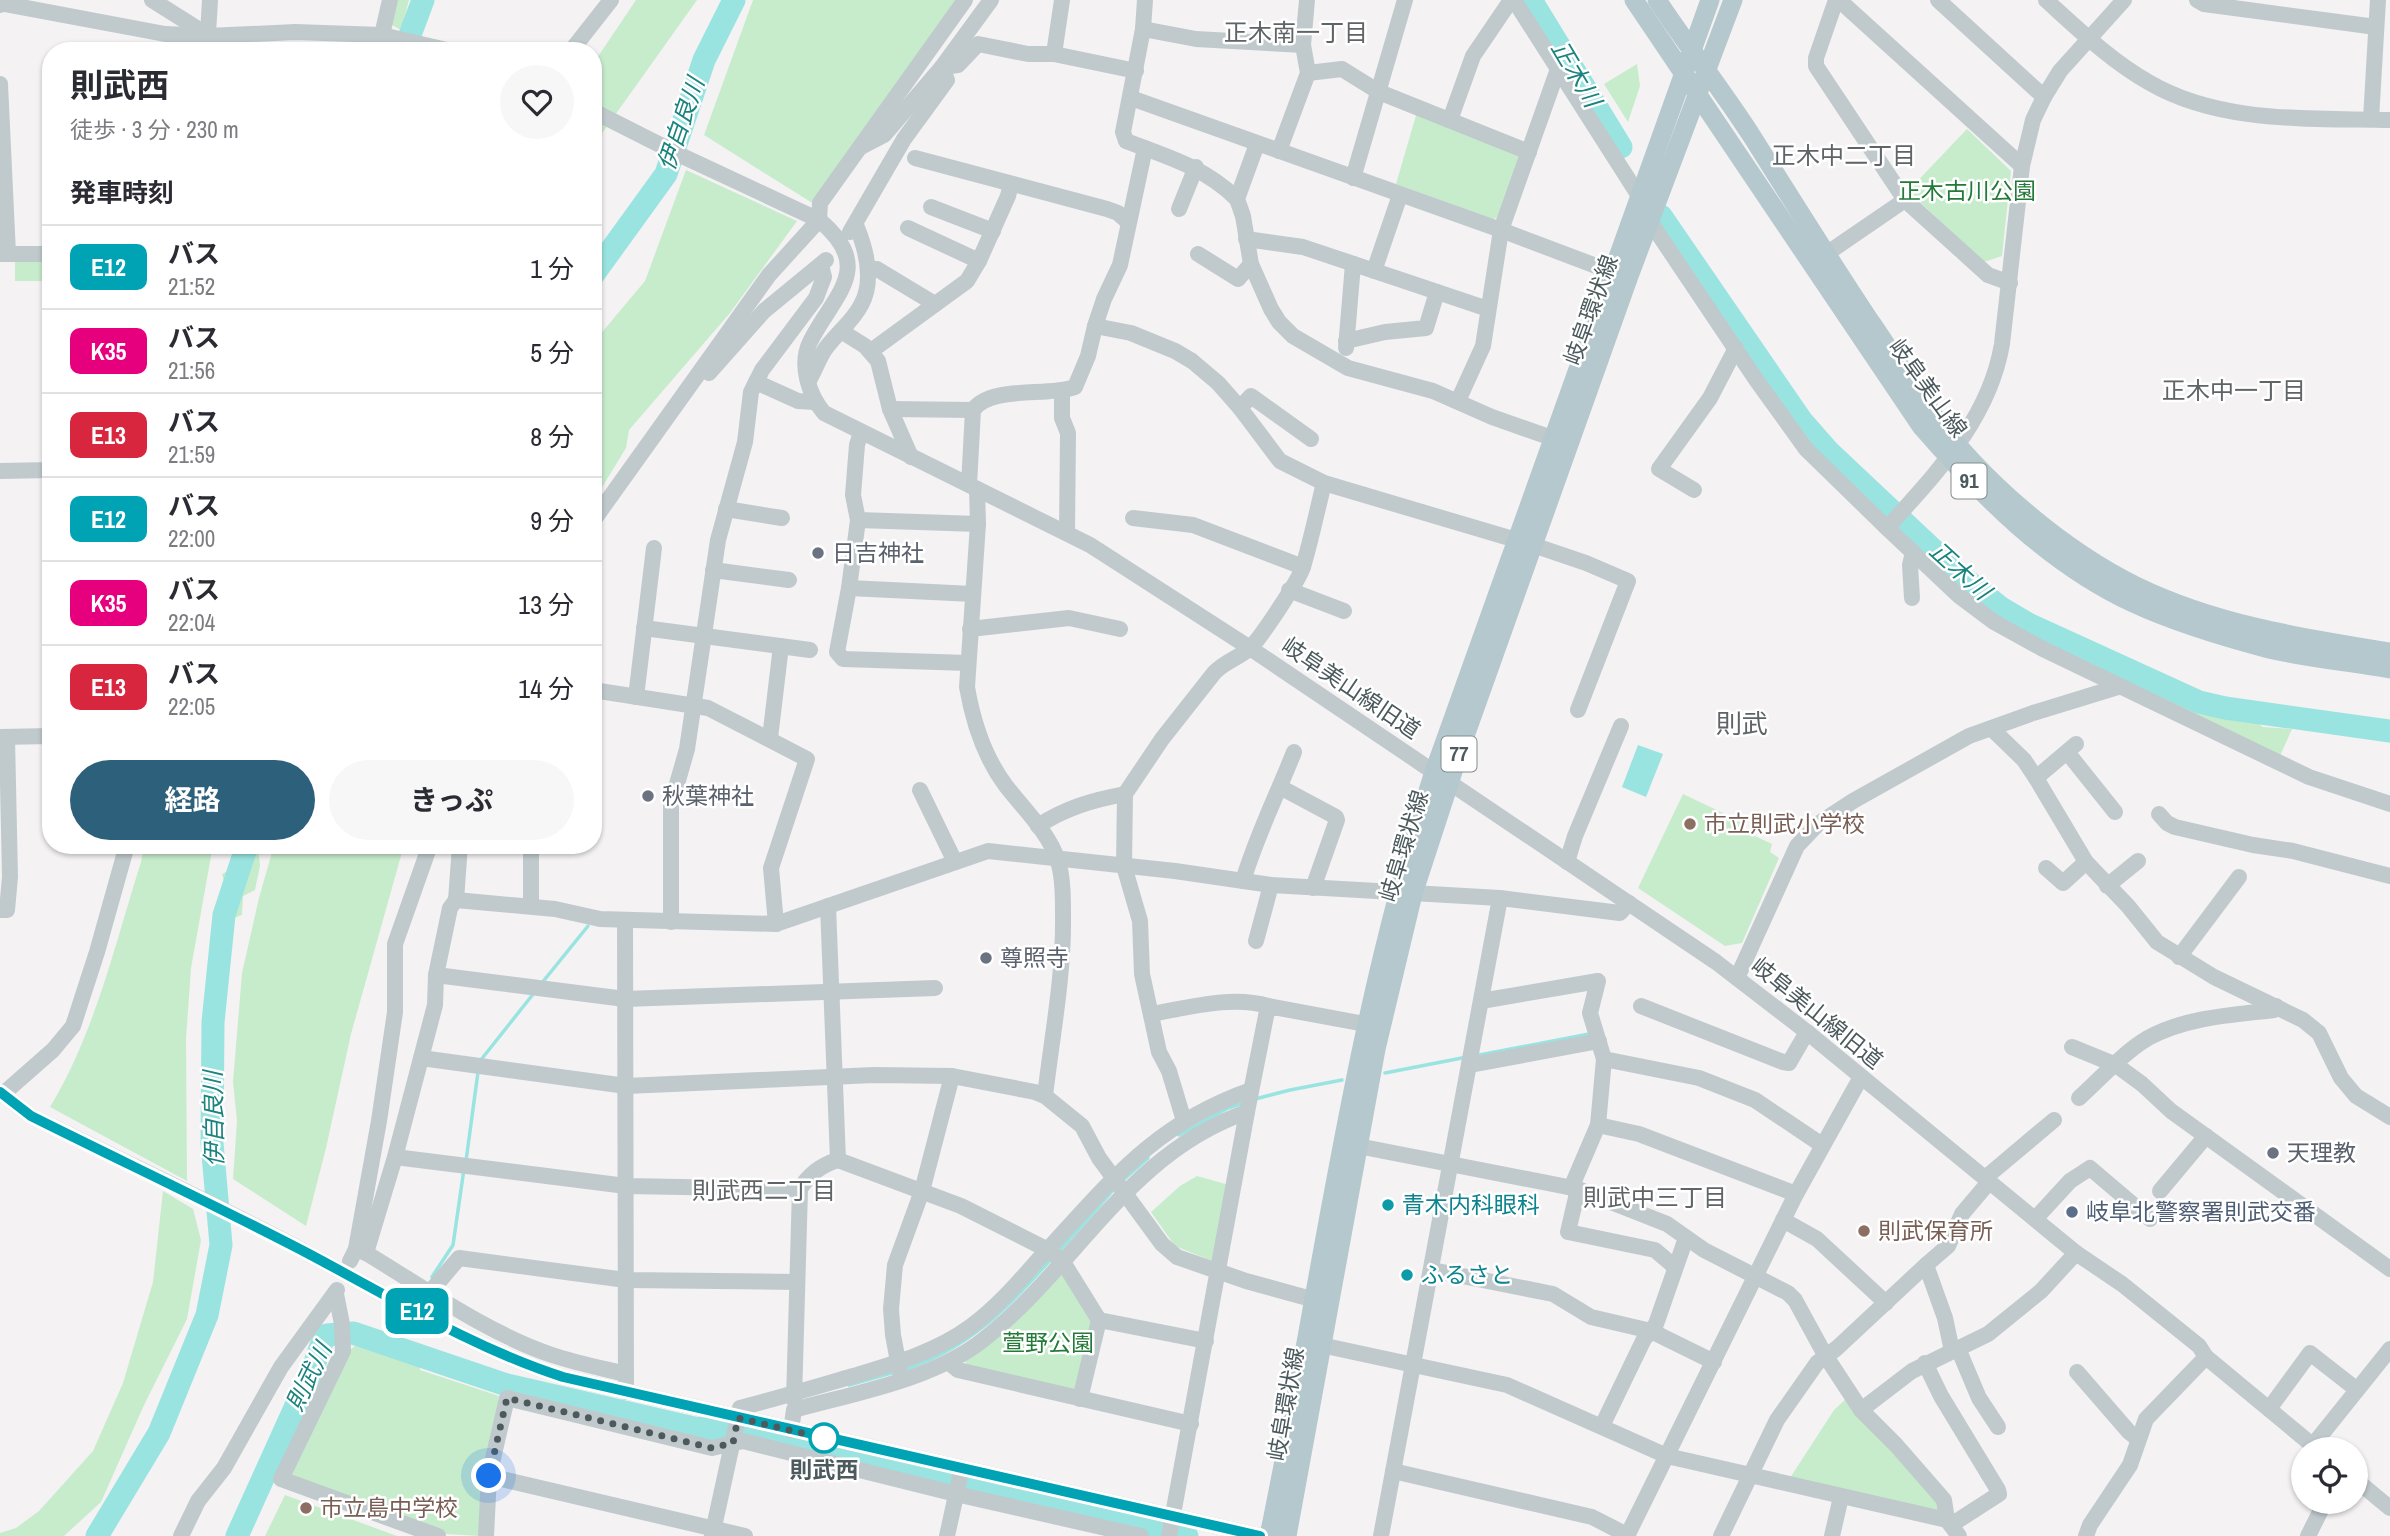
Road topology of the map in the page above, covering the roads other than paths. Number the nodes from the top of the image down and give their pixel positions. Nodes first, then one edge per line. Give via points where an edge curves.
1 (152, 0) edge
2 (211, 0) edge
3 (390, 0) edge
4 (598, 0) edge
5 (611, 0) edge
6 (965, 0) edge
7 (991, 0) edge
8 (1062, 0) edge
9 (1145, 0) edge
10 (1307, 0) edge
11 (1405, 0) edge
12 (1512, 0) edge
13 (1634, 0) edge
14 (1657, 0) edge
15 (1710, 0) edge
16 (1733, 0) edge
17 (1838, 0) edge
18 (1938, 0) edge
19 (2046, 0) edge
20 (2124, 0) edge
21 (2197, 0) edge
22 (2378, 0) edge
23 (0, 4) edge
24 (2376, 27) junction
25 (1143, 29) junction
26 (590, 30) junction
27 (387, 36) junction
28 (2088, 39) junction
29 (203, 42) edge
30 (207, 42) edge
31 (208, 42) edge
32 (216, 42) edge
33 (380, 42) edge
34 (413, 42) edge
35 (579, 42) edge
36 (1303, 45) junction
37 (1693, 49) junction
38 (1054, 54) junction
39 (942, 67) junction
40 (1558, 69) junction
41 (1136, 71) junction
42 (1308, 73) junction
43 (1685, 73) junction
44 (1707, 73) junction
45 (0, 84) edge
46 (1379, 92) junction
47 (1698, 95) junction
48 (2044, 97) junction
49 (1131, 98) junction
50 (602, 116) edge
51 (2371, 119) junction
52 (1450, 120) junction
53 (2390, 120) edge
54 (1257, 144) junction
55 (859, 148) junction
56 (1145, 148) junction
57 (1279, 151) junction
58 (1529, 152) junction
59 (915, 158) dead end
60 (2022, 166) junction
61 (1196, 167) junction
62 (1353, 178) junction
63 (1011, 184) junction
64 (1401, 195) junction
65 (1639, 196) junction
66 (1237, 199) junction
67 (1905, 200) junction
68 (930, 207) dead end
69 (1179, 209) dead end
70 (819, 220) junction
71 (1649, 220) junction
72 (1128, 222) junction
73 (908, 228) dead end
74 (1501, 230) junction
75 (993, 231) junction
76 (1246, 239) junction
77 (4, 254) edge
78 (42, 254) edge
79 (1198, 254) dead end
80 (1826, 254) junction
81 (979, 261) junction
82 (1251, 264) junction
83 (1353, 264) junction
84 (868, 270) junction
85 (1374, 271) junction
86 (1612, 272) junction
87 (2010, 283) junction
88 (1437, 292) junction
89 (935, 304) junction
90 (1488, 309) junction
91 (1095, 326) junction
92 (841, 331) junction
93 (1346, 341) junction
94 (1736, 348) junction
95 (871, 351) junction
96 (1348, 368) junction
97 (756, 382) junction
98 (808, 382) junction
99 (690, 385) junction
100 (1062, 391) junction
101 (1458, 401) junction
102 (815, 402) junction
103 (1240, 408) junction
104 (890, 409) junction
105 (973, 410) junction
106 (862, 432) junction
107 (1552, 438) junction
108 (1311, 439) dead end
109 (1953, 451) junction
110 (911, 457) junction
111 (42, 470) edge
112 (0, 471) edge
113 (1324, 483) junction
114 (973, 487) junction
115 (1694, 490) dead end
116 (602, 508) edge
117 (726, 509) junction
118 (782, 518) dead end
119 (1133, 518) dead end
120 (858, 520) junction
121 (978, 524) junction
122 (1889, 526) junction
123 (1067, 533) junction
124 (1525, 542) junction
125 (654, 548) dead end
126 (1913, 552) junction
127 (1303, 567) junction
128 (713, 570) junction
129 (789, 580) dead end
130 (849, 587) junction
131 (1289, 590) junction
132 (973, 594) junction
133 (1912, 598) dead end
134 (1344, 611) dead end
135 (644, 628) junction
136 (970, 629) junction
137 (1120, 629) dead end
138 (705, 636) junction
139 (780, 646) junction
140 (1250, 648) junction
141 (810, 650) dead end
142 (2390, 652) edge
143 (968, 663) junction
144 (2390, 669) edge
145 (2121, 686) junction
146 (602, 691) edge
147 (636, 697) junction
148 (695, 704) junction
149 (1578, 710) dead end
150 (1621, 726) dead end
151 (1992, 729) junction
152 (42, 736) edge
153 (4, 738) edge
154 (770, 738) junction
155 (1294, 752) dead end
156 (1441, 778) junction
157 (2036, 778) junction
158 (1280, 788) junction
159 (920, 790) dead end
160 (1125, 794) junction
161 (2390, 804) edge
162 (2115, 812) dead end
163 (2159, 814) dead end
164 (1038, 826) junction
165 (124, 854) edge
166 (427, 854) edge
167 (459, 854) edge
168 (531, 854) edge
169 (1058, 860) junction
170 (2138, 861) dead end
171 (955, 862) junction
172 (1567, 862) junction
173 (2085, 862) junction
174 (1124, 866) junction
175 (2046, 868) dead end
176 (2390, 876) edge
177 (2239, 877) dead end
178 (1243, 881) junction
179 (1271, 885) junction
180 (2107, 886) junction
181 (1313, 888) junction
182 (1405, 894) junction
183 (1500, 898) junction
184 (456, 900) junction
185 (1629, 903) junction
186 (531, 906) junction
187 (828, 906) junction
188 (0, 910) edge
189 (625, 920) junction
190 (671, 922) junction
191 (776, 924) junction
192 (1256, 940) dead end
193 (2179, 957) junction
194 (436, 975) junction
195 (1737, 978) junction
196 (935, 988) dead end
197 (832, 992) junction
198 (625, 999) junction
199 (1481, 1001) junction
200 (1268, 1006) junction
201 (1641, 1006) dead end
202 (2276, 1006) junction
203 (1151, 1014) junction
204 (1365, 1024) junction
205 (1807, 1032) junction
206 (1599, 1041) junction
207 (2072, 1047) dead end
208 (421, 1058) junction
209 (1471, 1059) junction
210 (1604, 1059) junction
211 (2116, 1065) junction
212 (952, 1076) junction
213 (1861, 1077) junction
214 (836, 1078) junction
215 (626, 1086) junction
216 (1, 1093) edge
217 (1045, 1096) junction
218 (2079, 1098) dead end
219 (1249, 1101) junction
220 (2390, 1116) edge
221 (2054, 1120) dead end
222 (1184, 1121) junction
223 (1598, 1125) junction
224 (2206, 1136) junction
225 (1822, 1145) junction
226 (1358, 1146) junction
227 (395, 1157) junction
228 (838, 1160) junction
229 (1451, 1165) junction
230 (1987, 1180) junction
231 (1119, 1185) junction
232 (626, 1186) junction
233 (1574, 1188) junction
234 (800, 1189) junction
235 (922, 1191) junction
236 (2160, 1191) dead end
237 (1796, 1195) junction
238 (2035, 1219) junction
239 (2150, 1219) dead end
240 (1783, 1220) junction
241 (1686, 1238) junction
242 (2076, 1253) junction
243 (357, 1254) junction
244 (1055, 1256) junction
245 (1926, 1265) junction
246 (1675, 1267) junction
247 (2390, 1269) edge
248 (1432, 1270) junction
249 (1219, 1271) junction
250 (1756, 1276) junction
251 (626, 1280) junction
252 (796, 1282) junction
253 (430, 1292) junction
254 (1315, 1300) junction
255 (1886, 1303) junction
256 (1099, 1320) junction
257 (1651, 1331) junction
258 (1206, 1341) junction
259 (1321, 1345) junction
260 (2390, 1349) edge
261 (1954, 1350) junction
262 (1825, 1355) junction
263 (2206, 1357) junction
264 (948, 1362) junction
265 (1714, 1362) junction
266 (1413, 1363) junction
267 (1925, 1363) junction
268 (900, 1371) junction
269 (2077, 1373) dead end
270 (626, 1374) junction
271 (2356, 1390) junction
272 (626, 1392) junction
273 (1080, 1399) junction
274 (794, 1401) junction
275 (2270, 1409) junction
276 (1861, 1410) junction
277 (1191, 1424) junction
278 (1602, 1426) junction
279 (1998, 1427) dead end
280 (790, 1430) junction
281 (735, 1431) junction
282 (2303, 1437) edge
283 (2322, 1437) edge
284 (2138, 1440) junction
285 (1667, 1456) junction
286 (1393, 1471) junction
287 (489, 1476) junction
288 (1751, 1476) junction
289 (959, 1482) junction
290 (2368, 1490) edge
291 (1841, 1497) junction
292 (2390, 1508) edge
293 (2319, 1514) edge
294 (1171, 1526) edge
295 (1953, 1527) edge
296 (713, 1532) edge
297 (1627, 1535) edge
298 (181, 1536) edge
299 (438, 1536) edge
300 (486, 1536) edge
301 (745, 1536) edge
302 (947, 1536) edge
303 (1141, 1536) edge
304 (1260, 1536) edge
305 (1269, 1536) edge
306 (1287, 1536) edge
307 (1381, 1536) edge
308 (1721, 1536) edge
309 (1832, 1536) edge
310 (2086, 1536) edge
311 (2308, 1536) edge

1 - 30 street
2 - 31 street
3 - 27 street
4 - 26 street
5 - 26 street
6 - 55 street
7 - 39 street
8 - 38 street
9 - 25 street
10 - 36 street
11 - 46 street
12 - 40 street
12 - 52 street via 1473,56
13 - 43 main road, 岐阜美山線 / 91
14 - 37 main road, 岐阜美山線 / 91
15 - 37 main road, 岐阜環状線 / 77
16 - 44 main road, 岐阜環状線 / 77
17 - 60 street
17 - 67 street via 1816,66
18 - 48 street
19 - 28 street
20 - 28 street
21 - 24 street
22 - 24 street
23 - 29 street
24 - 51 street
25 - 36 street via 1196,38
25 - 41 street
26 - 35 street
27 - 32 street via 295,32
27 - 33 street
27 - 34 street
28 - 48 street
28 - 51 street via 2152,85 2215,107 2268,116
36 - 42 street
37 - 43 main road, 岐阜環状線 / 77
37 - 44 main road, 岐阜美山線 / 91
38 - 39 street via 978,44 958,65
38 - 41 street
39 - 55 street via 884,135
39 - 84 street via 947,80 904,139 853,228 863,241
40 - 58 street
40 - 65 street
41 - 49 street
42 - 46 street via 1342,69
42 - 57 street
43 - 47 main road, 岐阜美山線 / 91
43 - 65 main road, 岐阜環状線 / 77
44 - 47 main road, 岐阜環状線 / 77
44 - 80 main road, 岐阜美山線 / 91
45 - 77 street
46 - 52 street
46 - 62 street
47 - 71 main road, 岐阜環状線 / 77
47 - 109 main road, 岐阜美山線 / 91 via 1921,426
48 - 60 street
49 - 54 street
49 - 56 street via 1123,132 1126,141
50 - 70 street
51 - 53 street
52 - 58 street
54 - 57 street
54 - 66 street
55 - 70 street via 820,203
56 - 61 street
56 - 72 street
57 - 62 street
58 - 74 street
59 - 63 street
60 - 87 street
61 - 66 street
61 - 69 street
62 - 64 street
63 - 72 street via 1107,209
63 - 75 street
64 - 74 street
64 - 85 street
65 - 86 main road, 岐阜環状線 / 77
66 - 76 street
67 - 80 street
67 - 87 street via 1989,275
68 - 75 street
70 - 98 street via 835,233 848,268 838,299 809,344
70 - 99 street via 769,275
71 - 94 street
71 - 124 main road, 岐阜環状線 / 77
72 - 91 street via 1121,265
73 - 81 street
74 - 86 street
74 - 90 street
75 - 81 street
76 - 82 street
76 - 83 street via 1303,247
77 - 78 street
79 - 82 street via 1238,279
80 - 109 main road, 岐阜美山線 / 91
81 - 89 street via 967,281
82 - 96 street via 1279,323
83 - 85 street
83 - 93 street
84 - 89 street via 877,269
84 - 92 street via 861,306
85 - 88 street
86 - 107 main road, 岐阜環状線 / 77
87 - 109 street via 1998,370
88 - 90 street
88 - 93 street via 1426,328
89 - 95 street
90 - 101 street via 1483,346
91 - 100 street via 1075,387
91 - 103 street via 1130,333 1175,351 1218,383
92 - 95 street
92 - 98 street via 824,350
93 - 96 street
94 - 115 street via 1710,398 1659,469
94 - 122 street via 1806,449
95 - 104 street
96 - 101 street
97 - 99 street via 816,298 824,262 764,311 710,372
97 - 102 street via 798,401
97 - 117 street
98 - 102 street
99 - 116 street
100 - 105 street via 988,398
100 - 123 street via 1062,418 1068,433
101 - 107 street
102 - 106 street, 岐阜美山線旧道 via 824,413
103 - 108 street via 1251,396
103 - 113 street via 1280,461
104 - 105 street
104 - 110 street
105 - 114 street
106 - 110 street, 岐阜美山線旧道
106 - 120 street via 853,495
107 - 124 main road, 岐阜環状線 / 77
109 - 122 street
109 - 142 main road, 岐阜美山線 / 91 via 2073,550 2135,585 2196,611 2276,633
109 - 144 main road, 岐阜美山線 / 91 via 1970,482 2031,537 2081,574 2131,602 2182,623 2271,649
110 - 114 street, 岐阜美山線旧道
111 - 112 street
113 - 124 street
113 - 127 street
114 - 121 street
114 - 123 street, 岐阜美山線旧道
117 - 118 street
117 - 128 street
119 - 127 street via 1193,525
120 - 121 street
120 - 130 street
121 - 132 street
122 - 126 street
123 - 140 street, 岐阜美山線旧道
124 - 149 street via 1628,581
124 - 156 main road, 岐阜環状線 / 77
125 - 135 street
126 - 133 street
126 - 145 street via 1994,622
127 - 131 street
128 - 129 street
128 - 138 street
130 - 132 street
130 - 143 street via 837,652 843,659
131 - 134 street
131 - 140 street
132 - 136 street
135 - 138 street
135 - 147 street
136 - 137 street via 1069,618
136 - 143 street
138 - 139 street
138 - 148 street
139 - 141 street
139 - 154 street
140 - 156 street, 岐阜美山線旧道
140 - 160 street via 1214,673
143 - 164 street via 970,705 988,758
145 - 151 street
145 - 161 street via 2309,777
146 - 147 street
147 - 148 street
148 - 154 street
148 - 190 street via 671,805
150 - 172 street
151 - 157 street
151 - 195 street via 1957,742 1818,824 1797,846
152 - 153 street
153 - 188 street via 10,877 6,910
154 - 191 street via 807,759 771,868
155 - 158 street
156 - 172 street, 岐阜美山線旧道
156 - 182 main road, 岐阜環状線 / 77
157 - 162 street via 2072,748
157 - 173 street
158 - 178 street via 1253,846
158 - 181 street via 1337,820
159 - 171 street
160 - 164 street via 1083,803
160 - 174 street
163 - 176 street via 2175,827
164 - 169 street
165 - 216 street via 73,1026 53,1051
166 - 243 street via 395,944 395,1012
167 - 184 street
168 - 186 street
169 - 171 street via 988,851
169 - 174 street
169 - 217 street via 1063,936
170 - 180 street
171 - 187 street
172 - 185 street, 岐阜美山線旧道
173 - 175 street via 2063,883
173 - 180 street
174 - 178 street
174 - 203 street via 1140,921 1142,974
177 - 193 street
178 - 179 street
179 - 181 street
179 - 192 street
180 - 193 street via 2157,942
181 - 182 street
182 - 183 street
182 - 204 main road, 岐阜環状線 / 77
182 - 226 main road, 岐阜環状線 / 77
183 - 185 street via 1620,913
183 - 199 street
184 - 186 street
184 - 194 street via 450,908
185 - 195 street, 岐阜美山線旧道
186 - 189 street
187 - 191 street
187 - 197 street
189 - 190 street
189 - 198 street
190 - 191 street
193 - 202 street
194 - 198 street
194 - 208 street via 435,1005
195 - 205 street, 岐阜美山線旧道
196 - 197 street
197 - 198 street
197 - 214 street
198 - 215 street
199 - 206 street via 1598,981 1590,1013
199 - 209 street
200 - 203 street via 1230,1003
200 - 204 street
200 - 219 street
201 - 205 street via 1789,1063
202 - 211 street via 2172,1028 2147,1039
202 - 220 street via 2319,1033 2341,1078 2356,1096
203 - 222 street via 1159,1052 1170,1071
204 - 254 main road, 岐阜環状線 / 77
205 - 213 street, 岐阜美山線旧道
206 - 209 street
206 - 210 street
207 - 211 street
208 - 215 street
208 - 227 street
209 - 229 street
210 - 223 street
210 - 225 street via 1711,1082 1755,1100
211 - 218 street
211 - 224 street
212 - 214 street
212 - 217 street
212 - 235 street
213 - 225 street
213 - 230 street, 岐阜美山線旧道
214 - 215 street
214 - 228 street
215 - 232 street
216 - 272 street via 31,1116 496,1352 563,1377
217 - 231 street via 1082,1126
219 - 222 street via 1217,1104
219 - 231 street
219 - 249 street
221 - 230 street
222 - 231 street via 1160,1136
223 - 233 street
223 - 237 street via 1639,1133
224 - 236 street
224 - 247 street
225 - 237 street
226 - 229 street
226 - 259 main road, 岐阜環状線 / 77
227 - 232 street
227 - 243 street
228 - 234 street via 825,1163
228 - 235 street
229 - 233 street
229 - 248 street
230 - 238 street, 岐阜美山線旧道
230 - 245 street via 1962,1214 1948,1246
231 - 244 street
231 - 249 street via 1170,1252
232 - 234 street
232 - 251 street
233 - 241 street via 1667,1224
233 - 246 street via 1568,1232 1655,1250
234 - 252 street
235 - 244 street via 961,1206
235 - 268 street via 895,1265 891,1309
237 - 240 street
238 - 239 street via 2070,1181 2090,1168
238 - 242 street, 岐阜美山線旧道
240 - 250 street
240 - 255 street via 1817,1239
241 - 246 street
241 - 250 street
242 - 261 street via 2014,1314 1988,1334
242 - 263 street, 岐阜美山線旧道 via 2122,1284 2199,1346
243 - 253 street
244 - 256 street
244 - 264 street via 1008,1319
244 - 268 street via 967,1329
245 - 255 street
245 - 261 street
246 - 257 street
248 - 257 street via 1553,1294 1591,1317
248 - 266 street
249 - 254 street
249 - 258 street
250 - 262 street via 1795,1300
250 - 265 street
251 - 252 street
251 - 253 street via 459,1258
251 - 270 street
252 - 274 street
253 - 270 street via 518,1341
254 - 305 main road, 岐阜環状線 / 77
255 - 262 street
256 - 258 street
256 - 273 street
257 - 265 street
257 - 278 street
258 - 277 street
259 - 266 street
259 - 306 main road, 岐阜環状線 / 77
260 - 271 street
261 - 267 street
261 - 279 street via 1961,1353 1979,1398
262 - 276 street
262 - 288 street via 1777,1420
263 - 275 street, 岐阜美山線旧道
263 - 284 street via 2146,1419
264 - 268 street
264 - 273 street via 958,1370
265 - 285 street
266 - 278 street via 1507,1385
266 - 286 street
267 - 276 street
267 - 295 street via 1998,1490
268 - 274 street
269 - 284 street
270 - 272 street
271 - 275 street via 2310,1353
271 - 283 street
272 - 281 street
273 - 277 street
274 - 280 street
274 - 281 street via 740,1408
275 - 282 street, 岐阜美山線旧道
276 - 295 street via 1944,1500
277 - 294 street
278 - 285 street
280 - 281 street
280 - 289 street
281 - 287 street via 712,1448 507,1398
281 - 289 street via 743,1440
281 - 296 street
284 - 310 street via 2129,1468
285 - 288 street
285 - 297 street
286 - 297 street via 1592,1517
286 - 307 street
287 - 296 street
287 - 300 street
288 - 291 street
288 - 308 street
289 - 294 street
289 - 302 street
289 - 303 street
290 - 292 street
291 - 295 street
291 - 309 street
293 - 311 street
294 - 304 street
296 - 301 street
298 - 299 street via 281,1367 338,1289 343,1351 281,1479

